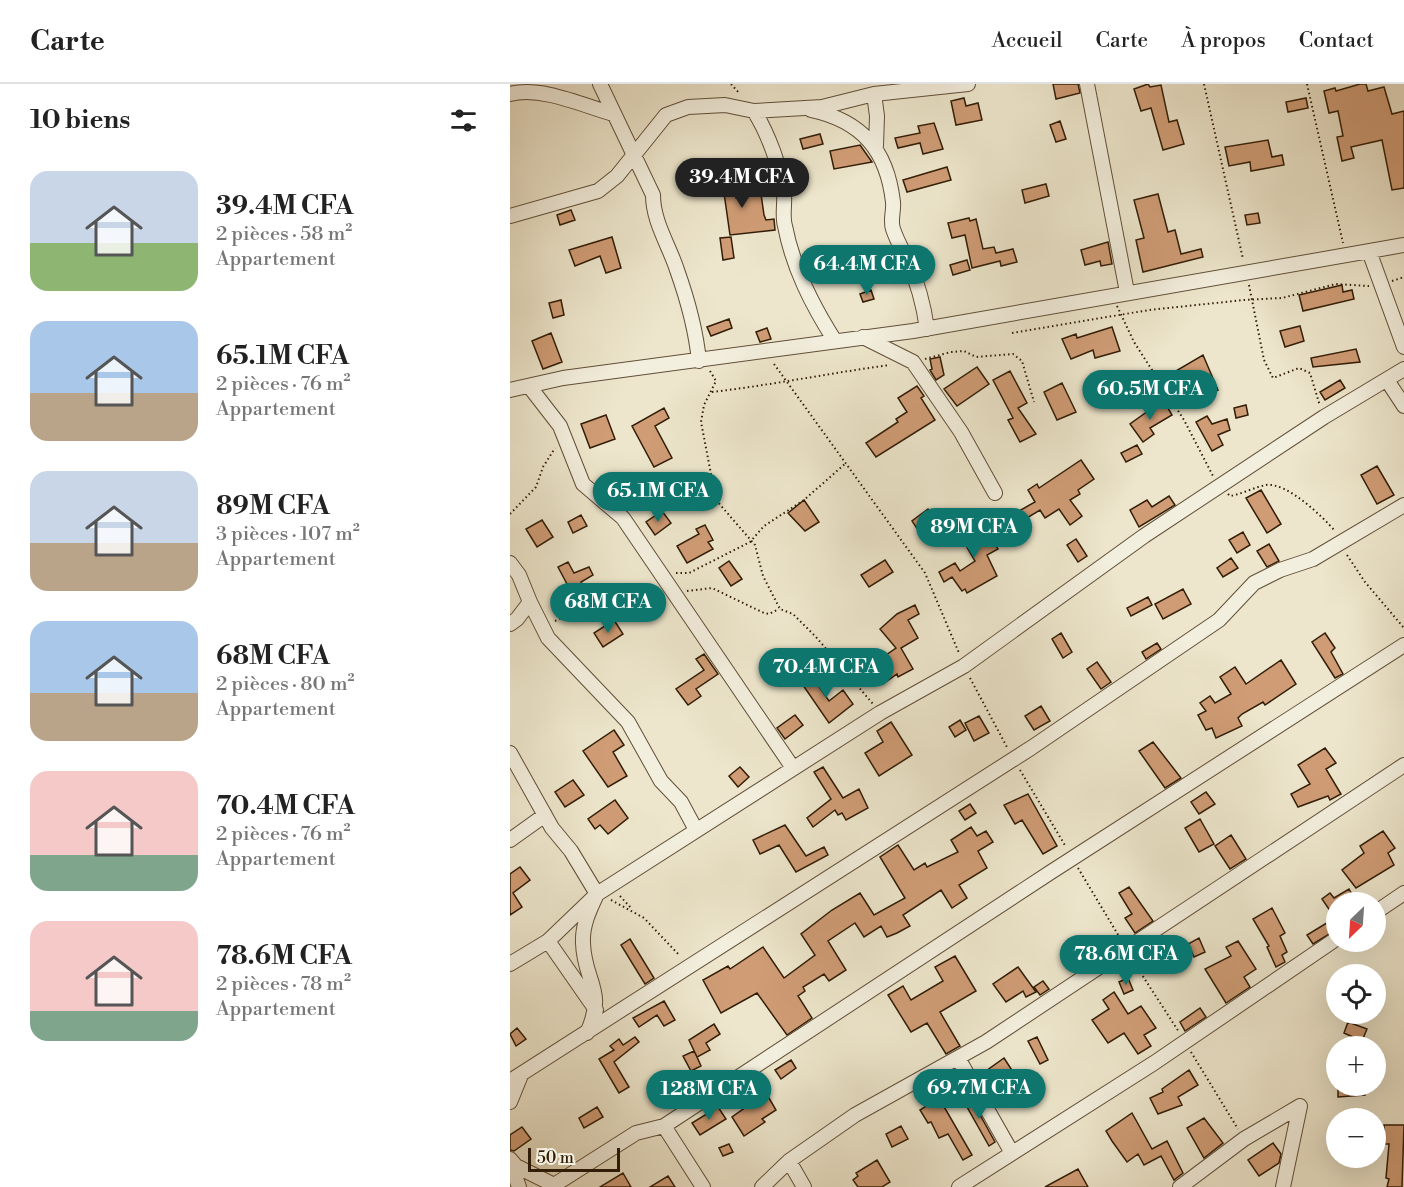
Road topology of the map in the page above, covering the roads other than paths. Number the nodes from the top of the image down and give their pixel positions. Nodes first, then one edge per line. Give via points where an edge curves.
1 (600, 84) edge
2 (968, 84) edge
3 (1087, 84) edge
4 (510, 94) edge
5 (874, 94) junction
6 (800, 108) junction
7 (754, 111) junction
8 (613, 114) junction
9 (876, 146) junction
10 (635, 154) junction
11 (510, 216) edge
12 (1404, 245) edge
13 (1369, 251) junction
14 (1127, 292) junction
15 (927, 329) junction
16 (863, 337) junction
17 (835, 340) junction
18 (1404, 347) edge
19 (701, 361) junction
20 (1404, 369) edge
21 (1387, 380) junction
22 (529, 386) junction
23 (510, 390) edge
24 (1404, 406) edge
25 (995, 493) dead end
26 (1404, 505) edge
27 (510, 563) edge
28 (530, 602) junction
29 (510, 624) edge
30 (1404, 645) edge
31 (510, 753) edge
32 (1404, 765) edge
33 (793, 768) junction
34 (545, 815) junction
35 (696, 830) junction
36 (510, 840) edge
37 (1404, 893) edge
38 (599, 894) junction
39 (1386, 905) edge
40 (548, 942) junction
41 (1326, 946) edge
42 (510, 964) edge
43 (600, 1017) junction
44 (958, 1058) junction
45 (515, 1078) edge
46 (510, 1102) edge
47 (663, 1126) junction
48 (1012, 1153) junction
49 (510, 1160) edge
50 (789, 1161) junction
51 (553, 1186) edge
52 (519, 1187) edge
53 (702, 1187) edge
54 (762, 1187) edge
55 (804, 1187) edge
56 (959, 1187) edge
57 (1180, 1187) edge
58 (1283, 1187) edge

1 - 8 street
2 - 5 street
3 - 14 street
4 - 8 street via 520,91 549,96
5 - 6 street via 822,107
5 - 9 street
6 - 7 street
6 - 9 street via 838,119 862,132
7 - 10 street via 725,105 688,107 666,115
7 - 17 street via 780,174 784,225 801,280
8 - 10 street
9 - 15 street via 893,203 892,226 923,302
10 - 11 street via 598,191
10 - 19 street via 678,271
12 - 13 street
13 - 14 street
13 - 18 street
14 - 15 street
15 - 16 street
16 - 17 street
16 - 25 street via 913,362 961,432
17 - 19 street
19 - 22 street via 562,378
20 - 21 street
21 - 24 street
21 - 33 street via 1144,536 964,666
22 - 23 street
22 - 33 street via 560,426 583,484 623,518
26 - 43 street via 1313,559 1254,583 1219,620 1014,759 690,967
27 - 28 street
28 - 29 street
28 - 35 street via 548,638 628,722 661,781 681,802
30 - 47 street
31 - 34 street
32 - 44 street
33 - 35 street
34 - 36 street
34 - 38 street
35 - 38 street
37 - 39 street
38 - 40 street
38 - 43 street via 587,914 583,942
40 - 42 street
40 - 43 street
41 - 48 street
43 - 45 street via 587,1033
44 - 48 street
44 - 50 street via 855,1115
45 - 46 street
47 - 51 street via 636,1133
47 - 53 street
48 - 56 street
49 - 51 street
49 - 52 street
50 - 54 street
50 - 55 street
57 - 58 street via 1244,1139 1300,1106

